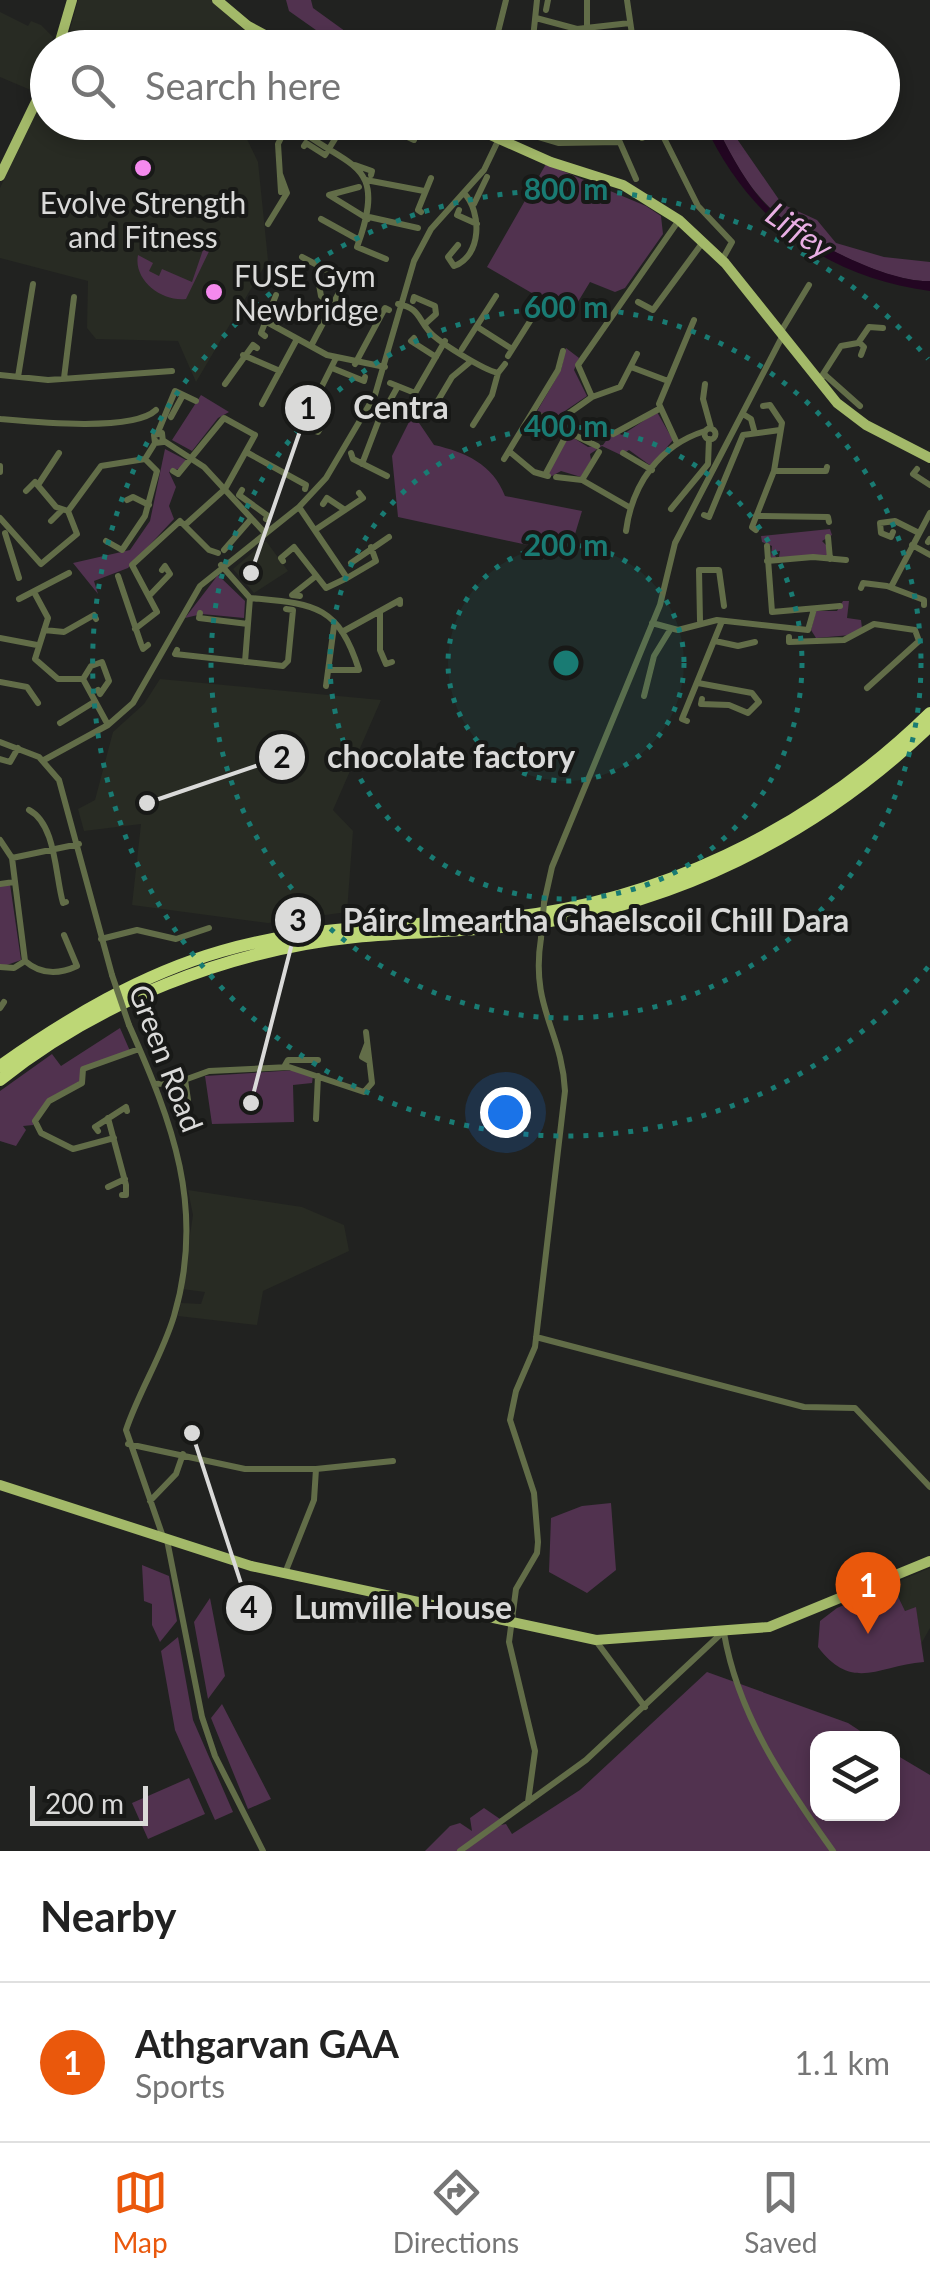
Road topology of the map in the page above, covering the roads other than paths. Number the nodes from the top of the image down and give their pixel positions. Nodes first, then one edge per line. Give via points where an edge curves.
1 (72, 0) edge
2 (217, 0) edge
3 (506, 0) edge
4 (537, 0) edge
5 (587, 0) edge
6 (627, 0) edge
7 (536, 18) junction
8 (630, 23) junction
9 (63, 30) edge
10 (255, 30) edge
11 (501, 30) edge
12 (534, 30) edge
13 (587, 30) junction
14 (631, 30) edge
15 (30, 114) edge
16 (280, 140) edge
17 (316, 140) edge
18 (333, 140) edge
19 (499, 140) edge
20 (505, 140) edge
21 (549, 140) edge
22 (664, 140) edge
23 (619, 142) joint
24 (304, 146) dead end
25 (329, 149) junction
26 (279, 173) junction
27 (0, 176) edge
28 (368, 178) junction
29 (431, 178) dead end
30 (487, 178) dead end
31 (636, 179) dead end
32 (355, 190) dead end
33 (424, 191) junction
34 (281, 192) dead end
35 (464, 193) junction
36 (474, 204) junction
37 (459, 210) dead end
38 (421, 212) dead end
39 (368, 218) junction
40 (321, 219) dead end
41 (679, 220) junction
42 (268, 224) dead end
43 (477, 224) junction
44 (418, 228) dead end
45 (359, 240) junction
46 (703, 241) junction
47 (458, 245) dead end
48 (302, 257) dead end
49 (386, 258) dead end
50 (722, 260) junction
51 (318, 278) dead end
52 (33, 284) dead end
53 (810, 285) dead end
54 (276, 295) dead end
55 (496, 296) dead end
56 (74, 297) dead end
57 (413, 301) dead end
58 (638, 302) dead end
59 (398, 304) junction
60 (334, 306) junction
61 (388, 310) dead end
62 (532, 318) dead end
63 (265, 320) junction
64 (426, 324) junction
65 (690, 325) dead end
66 (479, 328) junction
67 (884, 328) dead end
68 (265, 336) dead end
69 (781, 336) junction
70 (414, 338) dead end
71 (297, 339) junction
72 (445, 341) junction
73 (859, 342) junction
74 (310, 346) junction
75 (257, 348) dead end
76 (462, 349) junction
77 (563, 351) dead end
78 (637, 354) dead end
79 (243, 355) junction
80 (861, 355) dead end
81 (436, 356) junction
82 (508, 356) junction
83 (336, 358) junction
84 (470, 362) junction
85 (355, 364) junction
86 (386, 367) junction
87 (332, 368) junction
88 (631, 368) junction
89 (172, 371) dead end
90 (280, 371) junction
91 (498, 373) junction
92 (0, 374) edge
93 (365, 376) dead end
94 (18, 377) junction
95 (64, 378) junction
96 (821, 378) junction
97 (668, 381) junction
98 (225, 384) dead end
99 (708, 386) dead end
100 (183, 395) junction
101 (592, 397) junction
102 (196, 402) dead end
103 (262, 404) dead end
104 (763, 406) dead end
105 (860, 406) dead end
106 (156, 410) dead end
107 (659, 410) junction
108 (426, 412) dead end
109 (314, 414) dead end
110 (532, 414) junction
111 (743, 414) junction
112 (171, 417) dead end
113 (0, 420) edge
114 (558, 421) junction
115 (473, 426) dead end
116 (754, 430) junction
117 (780, 430) junction
118 (158, 432) junction
119 (568, 432) junction
120 (619, 433) dead end
121 (710, 434) junction
122 (676, 440) junction
123 (164, 441) junction
124 (728, 442) junction
125 (155, 443) junction
126 (248, 452) junction
127 (59, 453) dead end
128 (352, 453) dead end
129 (627, 454) dead end
130 (192, 458) junction
131 (930, 458) edge
132 (144, 459) junction
133 (362, 464) junction
134 (40, 466) dead end
135 (52, 467) junction
136 (826, 467) dead end
137 (917, 469) dead end
138 (173, 470) dead end
139 (652, 470) junction
140 (774, 471) junction
141 (387, 476) dead end
142 (555, 476) junction
143 (582, 480) junction
144 (38, 485) junction
145 (930, 485) edge
146 (225, 489) junction
147 (305, 489) dead end
148 (242, 490) dead end
149 (26, 491) dead end
150 (359, 492) dead end
151 (127, 500) dead end
152 (324, 504) dead end
153 (149, 505) junction
154 (254, 505) junction
155 (299, 506) junction
156 (629, 507) junction
157 (675, 509) dead end
158 (345, 510) junction
159 (65, 511) junction
160 (930, 513) edge
161 (249, 515) junction
162 (704, 516) dead end
163 (756, 516) junction
164 (0, 518) edge
165 (266, 519) dead end
166 (52, 521) dead end
167 (829, 522) dead end
168 (185, 525) junction
169 (315, 530) junction
170 (756, 530) dead end
171 (626, 531) dead end
172 (264, 532) junction
173 (894, 532) dead end
174 (5, 533) edge
175 (920, 533) junction
176 (389, 537) dead end
177 (106, 541) dead end
178 (827, 541) dead end
179 (912, 545) junction
180 (371, 547) junction
181 (769, 547) dead end
182 (930, 555) edge
183 (830, 560) junction
184 (846, 560) dead end
185 (284, 561) dead end
186 (767, 561) junction
187 (350, 564) dead end
188 (221, 565) junction
189 (162, 570) dead end
190 (19, 572) dead end
191 (69, 573) dead end
192 (118, 576) dead end
193 (316, 576) junction
194 (346, 578) junction
195 (891, 587) junction
196 (861, 588) dead end
197 (34, 592) junction
198 (149, 596) junction
199 (300, 596) dead end
200 (250, 598) junction
201 (19, 600) dead end
202 (722, 602) dead end
203 (400, 604) dead end
204 (924, 605) dead end
205 (837, 608) dead end
206 (286, 609) dead end
207 (814, 609) junction
208 (380, 611) junction
209 (200, 614) dead end
210 (96, 619) dead end
211 (722, 620) junction
212 (700, 621) junction
213 (652, 623) junction
214 (248, 624) junction
215 (334, 626) dead end
216 (134, 629) junction
217 (44, 630) junction
218 (670, 630) junction
219 (808, 630) junction
220 (337, 636) junction
221 (788, 637) dead end
222 (0, 638) edge
223 (715, 640) junction
224 (756, 642) dead end
225 (815, 642) junction
226 (37, 645) junction
227 (148, 645) dead end
228 (178, 650) dead end
229 (244, 662) junction
230 (392, 662) dead end
231 (330, 670) junction
232 (83, 679) junction
233 (0, 682) edge
234 (698, 683) junction
235 (326, 686) dead end
236 (867, 688) dead end
237 (98, 690) dead end
238 (644, 696) dead end
239 (702, 699) dead end
240 (94, 702) junction
241 (38, 703) dead end
242 (930, 712) edge
243 (686, 721) dead end
244 (60, 723) dead end
245 (108, 724) junction
246 (930, 726) edge
247 (0, 742) edge
248 (18, 748) junction
249 (0, 759) edge
250 (44, 760) junction
251 (30, 810) dead end
252 (0, 840) edge
253 (79, 844) junction
254 (53, 850) junction
255 (12, 858) junction
256 (14, 882) junction
257 (0, 884) edge
258 (63, 904) dead end
259 (209, 928) dead end
260 (64, 935) dead end
261 (101, 939) junction
262 (25, 961) junction
263 (0, 967) edge
264 (366, 1032) dead end
265 (140, 1049) junction
266 (318, 1060) dead end
267 (0, 1066) edge
268 (284, 1067) junction
269 (318, 1076) junction
270 (0, 1080) edge
271 (185, 1080) junction
272 (155, 1084) junction
273 (174, 1105) dead end
274 (127, 1110) dead end
275 (108, 1118) junction
276 (316, 1118) dead end
277 (98, 1131) dead end
278 (114, 1138) junction
279 (125, 1178) junction
280 (108, 1188) dead end
281 (122, 1195) dead end
282 (536, 1337) junction
283 (128, 1444) junction
284 (182, 1454) junction
285 (394, 1460) dead end
286 (316, 1468) junction
287 (0, 1485) edge
288 (930, 1486) edge
289 (150, 1502) junction
290 (164, 1535) junction
291 (930, 1561) edge
292 (284, 1573) junction
293 (511, 1623) junction
294 (724, 1632) junction
295 (596, 1640) junction
296 (644, 1707) junction
297 (528, 1802) junction
298 (263, 1851) edge
299 (460, 1851) edge
300 (833, 1851) edge

1 - 9 main road
2 - 10 main road
3 - 11 street
4 - 7 street
5 - 13 street
6 - 8 street
7 - 12 street
7 - 13 street
8 - 13 street
8 - 14 street
15 - 27 main road
16 - 26 street
17 - 25 street
18 - 25 street
19 - 35 street
20 - 41 main road via 650,199
21 - 23 street
22 - 50 street via 698,206 732,242
23 - 31 street
24 - 25 street via 322,156
25 - 28 street
26 - 34 street
26 - 42 street via 288,193
28 - 33 street
28 - 39 street
29 - 33 street
30 - 36 street
32 - 39 street via 329,195
33 - 38 street
35 - 36 street
35 - 59 street via 430,229
36 - 43 street
37 - 43 street via 456,215
39 - 44 street
39 - 45 street
40 - 45 street
41 - 46 main road
41 - 101 street via 576,369
43 - 47 street via 469,253 454,266 448,256
45 - 49 street via 359,250
46 - 50 main road
46 - 58 street via 653,310
48 - 60 street via 340,280
50 - 69 main road
51 - 60 street via 321,296
52 - 94 street
53 - 69 street
54 - 63 street
55 - 66 street
56 - 95 street
57 - 64 street via 436,306
59 - 64 street via 416,310
59 - 86 street
60 - 74 street
61 - 85 street
62 - 82 street
63 - 68 street
63 - 71 street
64 - 72 street
65 - 97 street
66 - 76 street
66 - 82 street
67 - 73 street via 869,327
69 - 96 main road
69 - 111 street
70 - 81 street
71 - 74 street
71 - 90 street
72 - 76 street
72 - 81 street
73 - 80 street
73 - 96 street via 838,348
74 - 83 street
75 - 79 street via 252,344
76 - 84 street
77 - 110 street
78 - 88 street
79 - 90 street
79 - 98 street
81 - 133 street via 415,393 394,386
82 - 91 street
83 - 85 street
83 - 87 street
84 - 91 street
84 - 108 street
85 - 86 street
86 - 155 street via 334,465
87 - 93 street via 354,380
87 - 109 street via 305,420 318,432 325,422
88 - 97 street
88 - 101 street via 620,387
89 - 95 street
90 - 103 street
91 - 115 street
92 - 94 street
94 - 95 street
96 - 105 street
96 - 131 main road via 866,425
97 - 107 street
99 - 121 street via 702,400
100 - 102 street
100 - 112 street
100 - 118 street via 175,391
101 - 114 street
104 - 117 street via 779,415
106 - 113 street via 90,423
107 - 120 street
107 - 122 street
110 - 114 street
110 - 142 street via 507,456
111 - 116 street
111 - 124 street
114 - 119 street
116 - 117 street
116 - 162 street via 740,438
117 - 140 street
118 - 123 street
118 - 125 street
119 - 142 street
119 - 143 street via 593,450
121 - 122 street
121 - 124 street
121 - 157 street via 710,462
122 - 139 street
123 - 125 street
123 - 130 street
124 - 213 street via 676,542
125 - 132 street
126 - 130 street via 254,435 224,418
126 - 146 street
126 - 147 street
127 - 135 street
128 - 133 street
129 - 139 street
130 - 138 street via 178,474
130 - 146 street
132 - 153 street via 157,471
132 - 159 street via 101,466
133 - 141 street
134 - 135 street
135 - 144 street
136 - 140 street
137 - 145 street via 913,474
139 - 156 street
140 - 163 street
142 - 143 street
143 - 156 street
144 - 149 street
144 - 159 street
146 - 161 street
146 - 168 street
148 - 154 street via 239,495
150 - 158 street via 365,496
151 - 153 street
152 - 158 street via 327,498
153 - 177 street via 122,550
154 - 161 street
154 - 165 street
155 - 169 street
155 - 172 street
156 - 171 street
158 - 169 street
159 - 166 street
159 - 174 street via 77,534 44,564
160 - 175 street
161 - 168 street via 216,556
161 - 172 street
163 - 167 street
163 - 170 street
164 - 174 street
168 - 198 street via 176,520 132,564
169 - 194 street
172 - 188 street
173 - 175 street via 881,533 880,523 896,521
174 - 190 street
175 - 179 street
176 - 180 street
178 - 183 street
179 - 182 street
179 - 195 street
180 - 187 street
180 - 194 street via 376,561
181 - 186 street
183 - 184 street
183 - 186 street
185 - 193 street via 296,548
186 - 207 street via 770,610
188 - 200 street
188 - 245 street via 200,586 133,704
189 - 198 street via 166,566 170,574
191 - 197 street
192 - 216 street
193 - 194 street via 329,589
193 - 199 street via 292,595
195 - 196 street
195 - 204 street
197 - 201 street
197 - 217 street via 48,618
198 - 216 street via 156,615
200 - 214 street
200 - 220 street via 314,605 334,619
202 - 212 street via 718,570 699,570
203 - 208 street
205 - 207 street
206 - 229 street via 293,610 286,664
207 - 219 street
208 - 220 street
208 - 230 street via 381,655
209 - 214 street
210 - 217 street via 64,632
211 - 212 street
211 - 219 street
211 - 223 street
212 - 218 street
213 - 218 street
213 - 282 street, bridge via 552,868 544,903 536,966 540,1007 564,1067 565,1091
214 - 229 street
215 - 220 street
216 - 227 street via 143,649
217 - 226 street
218 - 238 street via 654,656
219 - 225 street
220 - 231 street
220 - 231 street via 359,670
221 - 225 street
222 - 226 street
223 - 224 street
223 - 234 street
225 - 236 street via 844,640 874,624 915,630 918,641
226 - 232 street via 35,659 58,679
228 - 229 street
231 - 235 street
232 - 237 street via 102,662 109,680
232 - 240 street
233 - 241 street via 19,684
234 - 239 street via 752,692 759,702 748,713 701,704
234 - 243 street
240 - 244 street
240 - 245 street
242 - 267 highway via 829,797 688,873 563,909 322,932 220,952 122,991
245 - 250 street
246 - 270 highway via 833,807 692,882 566,918 353,937 223,965 118,1007
247 - 248 street
248 - 249 street via 10,762
248 - 250 street
250 - 253 street, Green Road via 67,799
251 - 254 street
252 - 255 street
253 - 254 street
253 - 261 street, Green Road
254 - 255 street
254 - 258 street
255 - 256 street
256 - 257 street
256 - 262 street
259 - 261 street via 176,942 137,930
260 - 262 street via 77,966 55,974
261 - 265 street, Green Road, bridge
262 - 263 street
264 - 269 street via 362,1057 370,1060 372,1083 364,1092
265 - 272 street, Green Road
265 - 278 street via 82,1069 82,1083 49,1102 35,1122 41,1133 73,1149
266 - 268 street via 288,1060
268 - 269 street
268 - 271 street
269 - 276 street
271 - 272 street
271 - 273 street via 188,1100
272 - 283 street, Green Road via 178,1149 186,1246 175,1312 129,1421
274 - 275 street
275 - 277 street
275 - 278 street
278 - 279 street
279 - 280 street
279 - 281 street
282 - 288 street via 804,1407 856,1408
282 - 293 street via 510,1420 534,1493 537,1553 516,1589
283 - 284 street
283 - 289 street
284 - 286 street via 245,1469
284 - 289 street via 176,1474
285 - 286 street
286 - 292 street via 314,1500
287 - 290 main road
289 - 290 street
290 - 292 main road
290 - 298 street via 214,1756
291 - 294 main road via 785,1623
292 - 293 main road
293 - 295 main road
293 - 297 street via 510,1656 535,1752
294 - 295 main road
294 - 296 street
294 - 300 street via 744,1706
295 - 296 street
296 - 297 street
297 - 299 street

